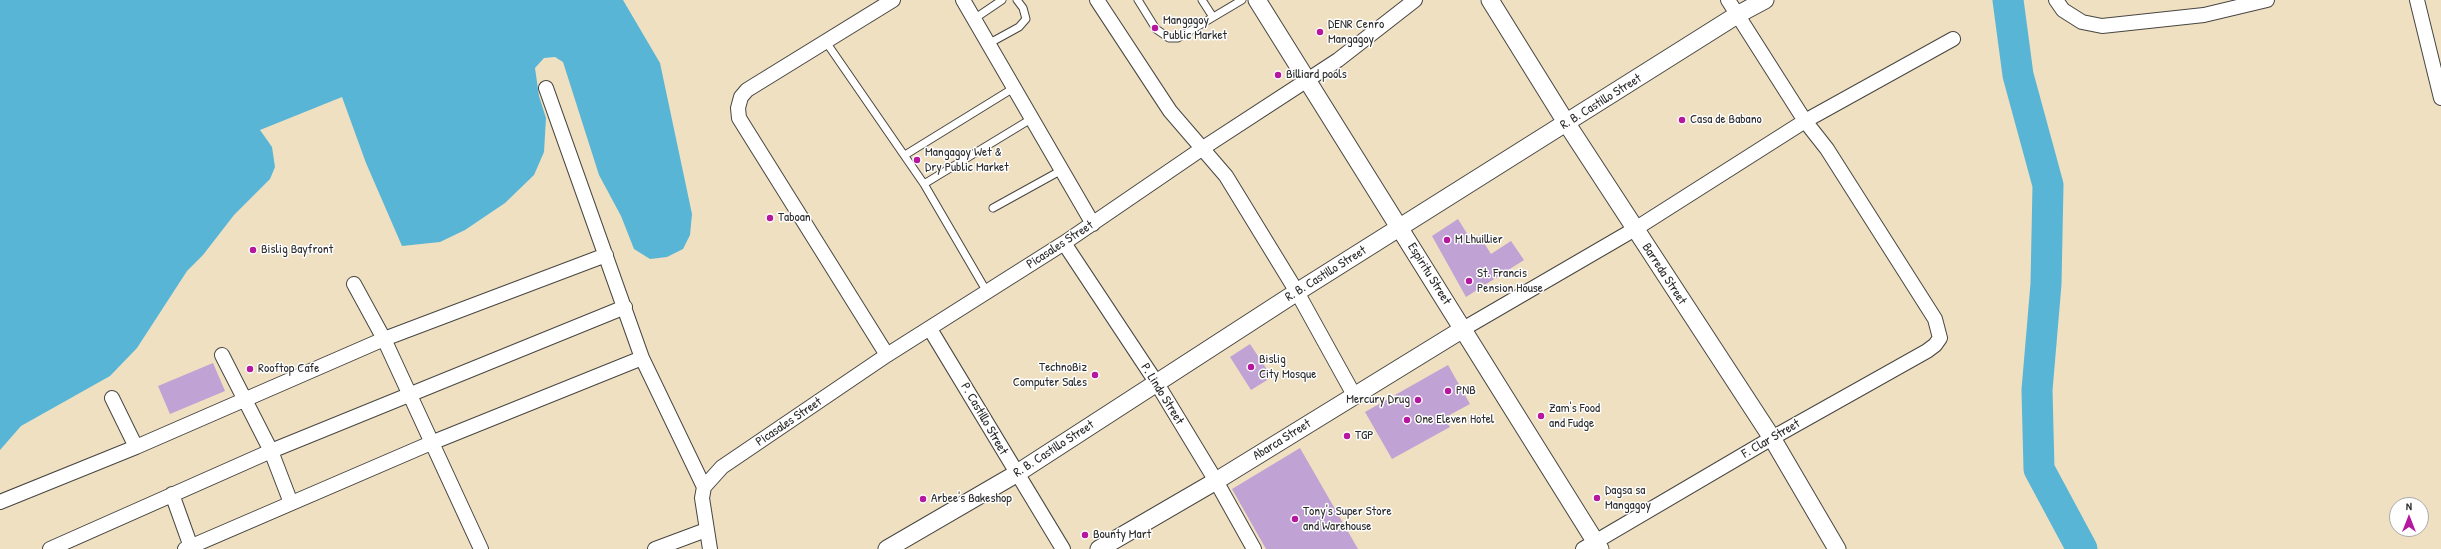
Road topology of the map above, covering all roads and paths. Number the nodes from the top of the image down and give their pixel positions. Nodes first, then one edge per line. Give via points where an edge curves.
1 (893, 0) edge
2 (963, 0) edge
3 (1002, 0) edge
4 (1017, 0) edge
5 (1097, 0) edge
6 (1138, 0) edge
7 (1202, 0) edge
8 (1242, 0) edge
9 (1257, 0) edge
10 (1415, 0) edge
11 (1490, 0) edge
12 (1728, 0) edge
13 (1765, 0) edge
14 (2056, 0) edge
15 (2267, 0) edge
16 (2417, 0) edge
17 (1737, 15) junction
18 (1213, 17) junction
19 (974, 18) junction
20 (1953, 39) dead end
21 (826, 42) junction
22 (988, 44) junction
23 (1306, 82) junction
24 (546, 88) dead end
25 (1012, 88) junction
26 (2441, 98) edge
27 (1031, 119) junction
28 (1805, 121) junction
29 (1567, 124) junction
30 (1203, 148) junction
31 (905, 155) junction
32 (1060, 171) junction
33 (924, 184) junction
34 (993, 208) dead end
35 (1092, 224) junction
36 (1401, 228) junction
37 (1635, 229) junction
38 (1064, 243) junction
39 (606, 255) junction
40 (354, 284) dead end
41 (987, 292) junction
42 (1297, 292) junction
43 (625, 307) junction
44 (930, 328) junction
45 (1463, 329) junction
46 (384, 339) junction
47 (222, 354) dead end
48 (887, 355) junction
49 (642, 358) junction
50 (1156, 382) junction
51 (1354, 395) junction
52 (411, 396) junction
53 (112, 398) dead end
54 (246, 399) junction
55 (1772, 438) junction
56 (431, 443) junction
57 (136, 447) junction
58 (271, 450) junction
59 (1016, 474) junction
60 (1216, 481) junction
61 (704, 487) junction
62 (172, 494) junction
63 (0, 502) edge
64 (291, 503) junction
65 (706, 530) junction
66 (1592, 547) edge
67 (188, 548) edge
68 (50, 549) edge
69 (481, 549) edge
70 (655, 549) edge
71 (710, 549) edge
72 (888, 549) edge
73 (1063, 549) edge
74 (1099, 549) edge
75 (1254, 549) edge
76 (1837, 549) edge

1 - 21 street
2 - 19 street
3 - 19 lane
4 - 22 lane via 1026,19 1019,27
5 - 30 street via 1170,111
6 - 18 lane via 1156,29 1169,38 1178,38
7 - 18 lane
8 - 18 lane
9 - 23 street, Espiritu Street
10 - 23 street, Picasales Street
11 - 29 street, Barreda Street
12 - 17 street
13 - 17 street, R. B. Castillo Street
14 - 15 street via 2062,10 2082,22 2102,26 2204,15
16 - 26 street
17 - 28 street
17 - 29 street, R. B. Castillo Street
19 - 22 street
20 - 28 street
21 - 31 lane
21 - 48 street via 747,90 741,97 738,108 740,118
22 - 25 street
23 - 30 street, Picasales Street
23 - 36 street, Espiritu Street
24 - 39 street
25 - 27 street
25 - 31 lane
27 - 32 street
27 - 33 lane
28 - 37 street
28 - 55 street, F. Clar Street via 1827,149 1934,319 1940,331 1940,338 1927,351
29 - 36 street, R. B. Castillo Street
29 - 37 street, Barreda Street
30 - 35 street, Picasales Street
30 - 42 street via 1226,176
31 - 33 lane
32 - 34 lane
32 - 35 street
33 - 41 lane
35 - 38 street, Picasales Street
36 - 42 street, R. B. Castillo Street
36 - 45 street, Espiritu Street
37 - 45 street
37 - 55 street, Barreda Street
38 - 41 street, Picasales Street
38 - 50 street, P. Lindo Street
39 - 43 street
39 - 46 street
40 - 46 street
41 - 44 street, Picasales Street
42 - 50 street, R. B. Castillo Street
42 - 51 street
43 - 49 street
43 - 52 street
44 - 48 street, Picasales Street
44 - 59 street, P. Castillo Street
45 - 51 street, Abarca Street
45 - 66 street, Espiritu Street
46 - 52 street
46 - 54 street
47 - 54 street
48 - 61 street, Picasales Street via 722,467
49 - 56 street
49 - 61 street
50 - 59 street, R. B. Castillo Street
50 - 60 street, P. Lindo Street
51 - 60 street, Abarca Street
52 - 56 street
52 - 58 street
53 - 57 street
54 - 57 street
54 - 58 street
55 - 66 street, F. Clar Street
55 - 76 street, Barreda Street
56 - 64 street
56 - 69 street
57 - 63 street
58 - 62 street
58 - 64 street
59 - 72 street, R. B. Castillo Street
59 - 73 street, P. Castillo Street
60 - 74 street, Abarca Street
60 - 75 street, P. Lindo Street
61 - 65 street via 702,498
62 - 67 street
62 - 68 street
64 - 67 street
65 - 70 street
65 - 71 street

